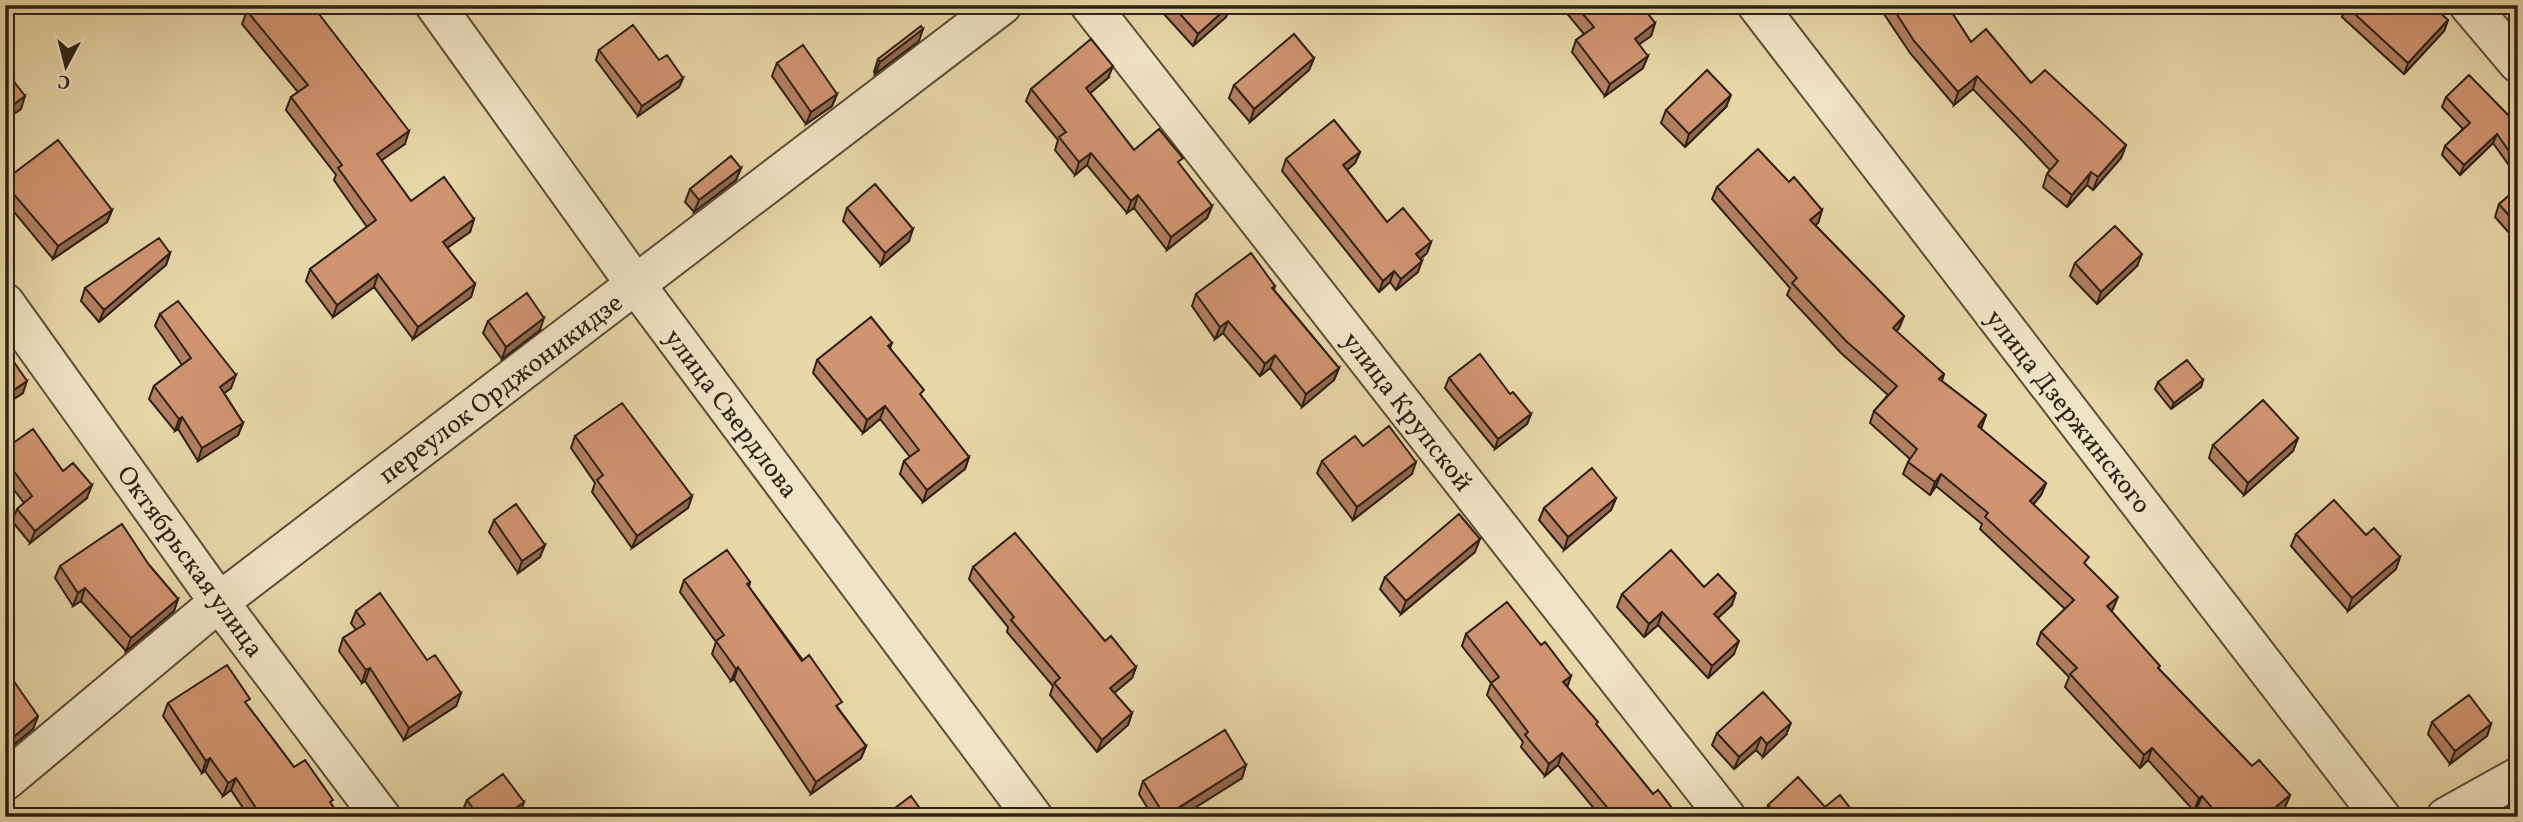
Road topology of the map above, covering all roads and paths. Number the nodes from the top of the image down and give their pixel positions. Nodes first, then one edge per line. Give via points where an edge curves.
1 (435, 5) edge
2 (1002, 5) edge
3 (1090, 5) edge
4 (1756, 5) edge
5 (2469, 5) edge
6 (2518, 63) edge
7 (636, 285) junction
8 (5, 303) edge
9 (219, 602) junction
10 (2518, 776) edge
11 (5, 781) edge
12 (381, 817) edge
13 (1033, 817) edge
14 (1727, 817) edge
15 (2381, 817) edge
16 (2446, 817) edge

1 - 7 street, улица Свердлова
2 - 7 street, переулок Орджоникидзе
3 - 14 street, улица Крупской
4 - 15 street, улица Дзержинского
5 - 6 street
7 - 9 street, переулок Орджоникидзе
7 - 13 street, улица Свердлова
8 - 9 street, Октябрьская улица
9 - 11 street, переулок Орджоникидзе
9 - 12 street, Октябрьская улица
10 - 16 street

